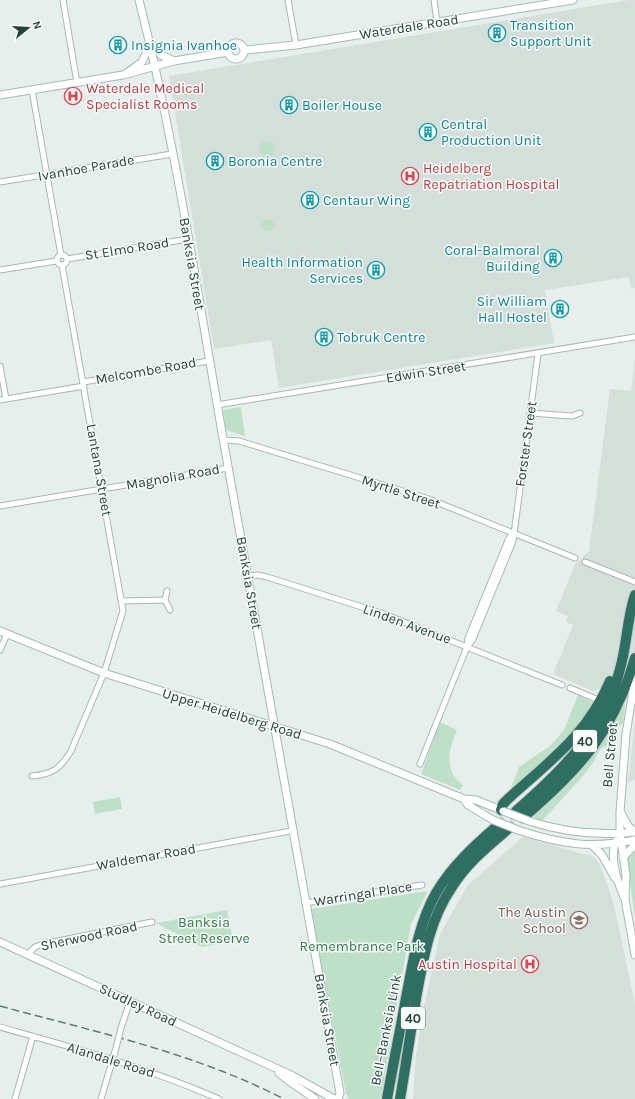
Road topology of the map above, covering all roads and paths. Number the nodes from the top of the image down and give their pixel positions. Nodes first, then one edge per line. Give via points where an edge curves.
1 (63, 0) edge
2 (134, 0) edge
3 (139, 0) edge
4 (288, 0) edge
5 (434, 0) edge
6 (573, 0) edge
7 (437, 22) junction
8 (150, 41) junction
9 (296, 45) junction
10 (147, 50) junction
11 (245, 50) junction
12 (228, 52) junction
13 (174, 61) junction
14 (155, 67) junction
15 (123, 75) junction
16 (77, 83) junction
17 (32, 90) junction
18 (0, 95) edge
19 (172, 154) junction
20 (47, 175) junction
21 (0, 182) edge
22 (188, 239) junction
23 (60, 255) junction
24 (67, 259) junction
25 (56, 261) junction
26 (62, 265) junction
27 (0, 270) edge
28 (635, 337) edge
29 (538, 354) junction
30 (209, 361) junction
31 (0, 366) edge
32 (84, 384) junction
33 (6, 399) junction
34 (0, 400) edge
35 (217, 405) junction
36 (580, 412) dead end
37 (530, 413) junction
38 (223, 440) junction
39 (228, 468) junction
40 (102, 490) junction
41 (0, 506) edge
42 (513, 533) junction
43 (574, 558) dead end
44 (586, 562) dead end
45 (248, 576) junction
46 (635, 582) edge
47 (167, 591) dead end
48 (635, 595) edge
49 (165, 600) junction
50 (122, 601) junction
51 (170, 610) dead end
52 (4, 632) edge
53 (467, 647) junction
54 (0, 650) edge
55 (625, 650) junction
56 (635, 658) edge
57 (104, 673) junction
58 (635, 679) edge
59 (562, 685) dead end
60 (570, 688) dead end
61 (600, 701) junction
62 (275, 728) junction
63 (420, 764) dead end
64 (32, 776) dead end
65 (464, 799) junction
66 (480, 802) junction
67 (502, 811) junction
68 (516, 811) tunnel mouth
69 (620, 812) junction
70 (481, 814) junction
71 (528, 818) junction
72 (501, 825) junction
73 (292, 831) junction
74 (635, 832) edge
75 (620, 833) junction
76 (635, 840) edge
77 (618, 843) junction
78 (592, 845) junction
79 (635, 845) edge
80 (623, 857) junction
81 (0, 884) edge
82 (422, 885) dead end
83 (619, 886) junction
84 (625, 899) junction
85 (305, 903) junction
86 (152, 922) dead end
87 (0, 942) edge
88 (28, 954) junction
89 (635, 955) edge
90 (130, 1001) junction
91 (0, 1027) edge
92 (34, 1036) junction
93 (112, 1060) junction
94 (276, 1070) junction
95 (15, 1099) edge
96 (101, 1099) edge
97 (219, 1099) edge
98 (315, 1099) edge
99 (334, 1099) edge
100 (338, 1099) edge
101 (387, 1099) edge
102 (400, 1099) edge

1 - 16 street
2 - 10 street, Banksia Street
3 - 8 street, Banksia Street
4 - 9 street
5 - 7 street
6 - 7 street, Waterdale Road
7 - 9 street, Waterdale Road
8 - 13 street via 161,55
8 - 14 street, Banksia Street
9 - 11 street, Waterdale Road
10 - 14 street, Banksia Street
10 - 15 street via 142,62
11 - 12 street via 239,59 233,58
11 - 12 street via 243,45 235,42 230,45
12 - 13 street
13 - 14 street
14 - 15 street
14 - 19 street, Banksia Street
15 - 16 street
16 - 17 street
17 - 18 street
17 - 20 street
19 - 20 street, Ivanhoe Parade
19 - 22 street, Banksia Street
20 - 21 street, Ivanhoe Parade
20 - 23 street
22 - 24 street, St Elmo Road
22 - 30 street, Banksia Street
23 - 24 street
23 - 25 street
24 - 26 street
25 - 26 street
25 - 27 street
26 - 32 street, Lantana Street
28 - 29 street, Edwin Street
29 - 35 street, Edwin Street
29 - 37 street, Forster Street
30 - 32 street, Melcombe Road
30 - 35 street, Banksia Street
31 - 33 street
32 - 33 street, Melcombe Road
32 - 40 street, Lantana Street
33 - 34 street, Melcombe Road
35 - 38 street, Banksia Street
36 - 37 street via 572,416
37 - 42 street, Forster Street
38 - 39 street, Banksia Street
38 - 42 street, Myrtle Street via 239,441 429,499
39 - 40 street, Magnolia Road
39 - 45 street, Banksia Street
40 - 41 street, Magnolia Road
40 - 50 street, Lantana Street
42 - 43 street, Myrtle Street
42 - 53 street, Forster Street via 468,638
44 - 46 street
45 - 53 street, Linden Avenue via 267,577 384,614
45 - 62 street, Banksia Street
47 - 49 street
48 - 55 highway, 40
49 - 50 street
49 - 51 street
50 - 57 street, Lantana Street via 123,611
52 - 54 street
52 - 57 street, Upper Heidelberg Road
53 - 59 street, Linden Avenue
53 - 63 street, Forster Street
55 - 61 highway
55 - 68 highway, 40 via 614,689 595,727 558,773
56 - 71 highway, 40 via 621,699 596,742 570,776
57 - 62 street, Upper Heidelberg Road
57 - 64 street, Lantana Street via 64,762 48,774
58 - 69 street, Bell Street via 626,734
60 - 61 street
61 - 67 highway via 571,743 509,798 503,804
62 - 65 street, Upper Heidelberg Road via 330,744
62 - 73 street, Banksia Street
65 - 66 street, Upper Heidelberg Road
65 - 70 street, Upper Heidelberg Road
66 - 67 street, Upper Heidelberg Road
66 - 70 street via 483,810
67 - 71 street, Upper Heidelberg Road, bridge
67 - 72 street
69 - 74 street
69 - 75 street, Bell Street
70 - 72 street, Upper Heidelberg Road
71 - 75 street, Upper Heidelberg Road via 573,831
72 - 78 street, Upper Heidelberg Road, bridge via 557,842
72 - 101 highway, Bell–Banksia Link / 40 via 467,852 437,893 427,912 415,951
72 - 102 highway, Bell–Banksia Link / 40 via 447,894 433,921 424,956
73 - 81 street, Waldemar Road
73 - 85 street, Banksia Street
74 - 75 street, Upper Heidelberg Road
75 - 77 street, Bell Street
76 - 77 street, Upper Heidelberg Road
77 - 78 street, Upper Heidelberg Road
77 - 80 street
77 - 83 street via 613,856
78 - 83 street via 604,857
79 - 80 street
80 - 84 street via 626,875
82 - 85 street, Warringal Place
83 - 84 street
84 - 89 street
85 - 100 street, Banksia Street via 340,1093
86 - 88 street, Sherwood Road via 43,944
87 - 88 street, Studley Road
88 - 90 street, Studley Road
90 - 93 street, bridge
90 - 94 street, Studley Road
91 - 92 street, Alandale Road
92 - 93 street, Alandale Road
92 - 95 street
93 - 96 street
93 - 97 street, Alandale Road via 170,1078
94 - 98 street, Studley Road
94 - 99 street, Studley Road

